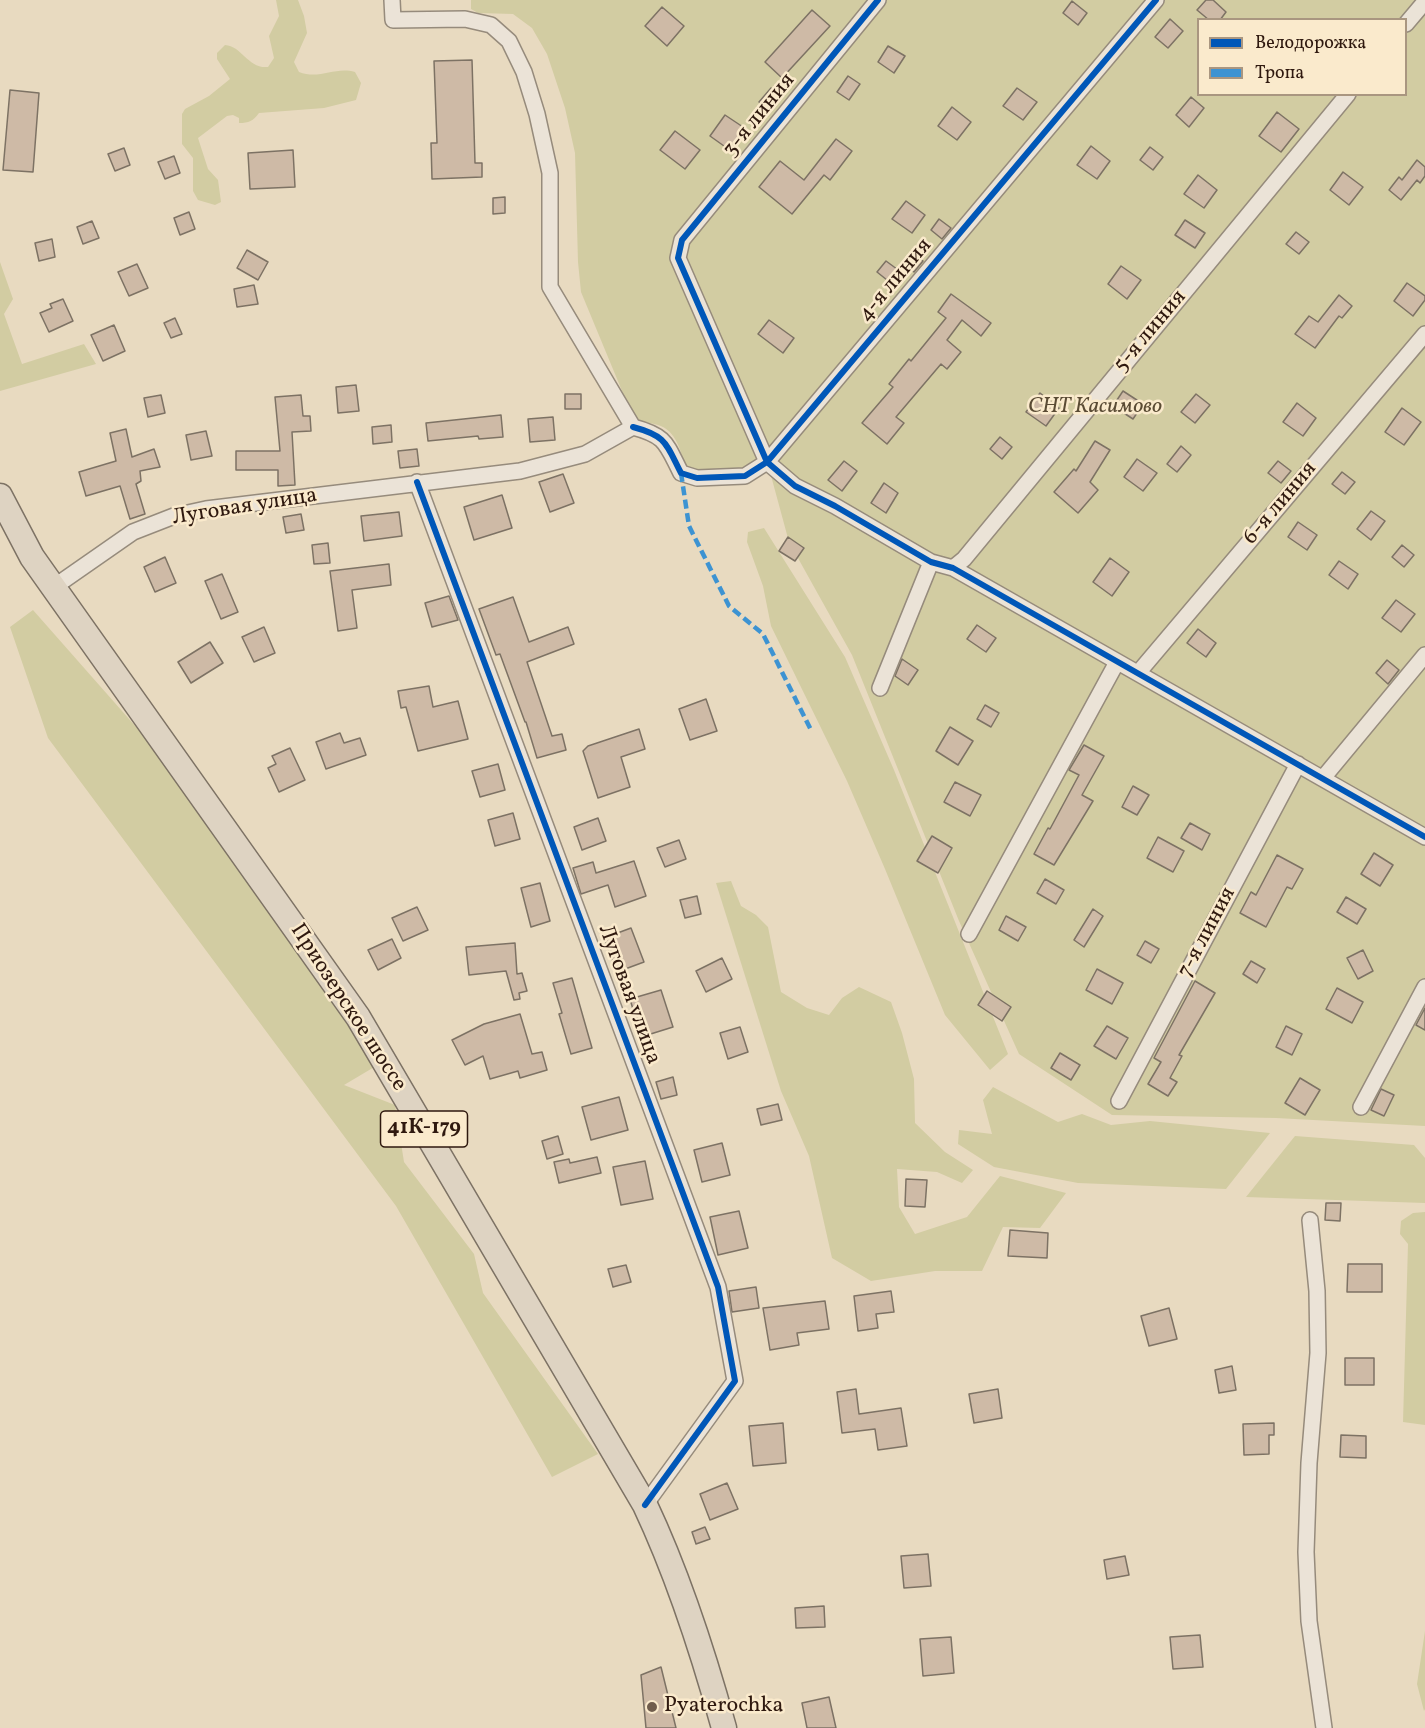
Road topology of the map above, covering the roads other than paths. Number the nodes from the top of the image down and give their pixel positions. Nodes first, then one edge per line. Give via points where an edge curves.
1 (392, 0) edge
2 (878, 0) edge
3 (1156, 0) edge
4 (1422, 4) dead end
5 (1407, 23) edge
6 (1345, 96) edge
7 (1425, 334) edge
8 (633, 427) junction
9 (767, 462) junction
10 (417, 482) junction
11 (0, 496) edge
12 (931, 562) junction
13 (953, 568) junction
14 (44, 573) junction
15 (1425, 655) edge
16 (1118, 662) junction
17 (1138, 673) junction
18 (880, 688) dead end
19 (1298, 764) junction
20 (1323, 778) junction
21 (1425, 837) edge
22 (969, 934) dead end
23 (1425, 987) edge
24 (1119, 1101) dead end
25 (1361, 1107) dead end
26 (1310, 1220) dead end
27 (645, 1505) junction
28 (724, 1728) edge
29 (1324, 1728) edge

1 - 8 street via 393,20 465,19 491,25 509,41 524,72 550,173 550,287
2 - 9 street, 3-я линия via 682,240 678,258
3 - 9 street, 4-я линия
4 - 5 street
6 - 13 street, 5-я линия via 972,550
7 - 17 street, 6-я линия
8 - 9 street, 4-я линия via 654,432 665,442 681,473 697,478 745,476
8 - 10 street, Луговая улица via 585,454 520,471
9 - 12 street via 795,486
10 - 14 street, Луговая улица via 174,516
10 - 27 street, Луговая улица via 718,1287 735,1381
11 - 14 main road, Приозерское шоссе / 41К-179
12 - 13 street
12 - 18 street
13 - 16 street
14 - 27 main road, Приозерское шоссе / 41К-179 via 358,1017
15 - 20 street
16 - 17 street
16 - 22 street
17 - 19 street
19 - 20 street
19 - 24 street, 7-я линия
20 - 21 street
23 - 25 street
26 - 29 street via 1318,1353 1306,1552 1309,1621
27 - 28 main road, Приозерское шоссе / 41К-179 via 697,1635

